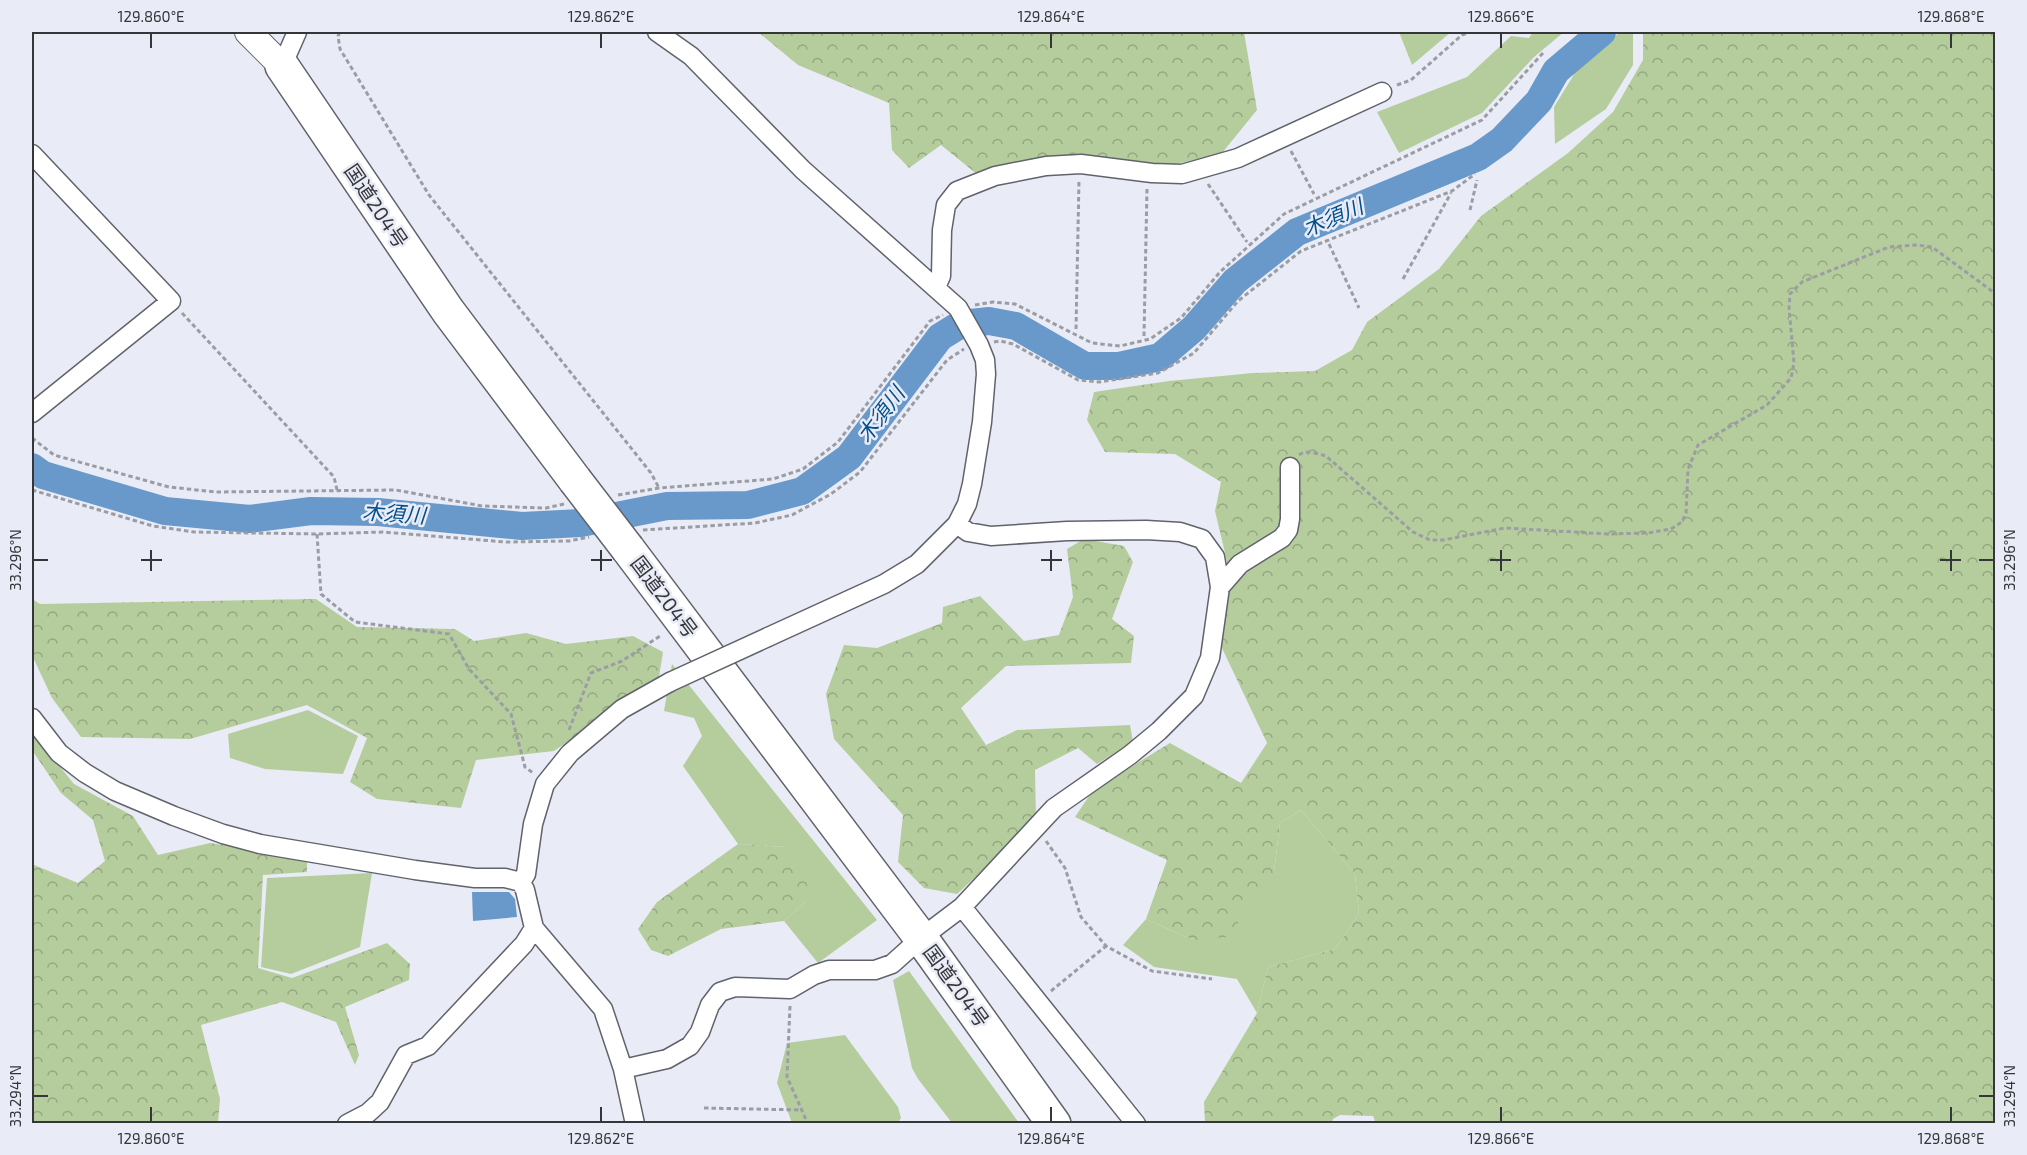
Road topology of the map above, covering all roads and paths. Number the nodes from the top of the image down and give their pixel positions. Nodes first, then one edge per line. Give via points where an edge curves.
1 (248, 32) edge
2 (297, 32) edge
3 (340, 32) edge
4 (657, 32) edge
5 (1470, 32) edge
6 (1542, 53) dead end
7 (282, 66) junction
8 (1382, 92) joint
9 (1288, 147) dead end
10 (32, 154) edge
11 (1475, 174) dead end
12 (1079, 176) dead end
13 (1204, 177) dead end
14 (1477, 180) dead end
15 (1147, 183) dead end
16 (1452, 191) junction
17 (1314, 194) dead end
18 (1470, 210) dead end
19 (1247, 242) dead end
20 (1329, 244) dead end
21 (1403, 279) dead end
22 (936, 287) junction
23 (1995, 294) edge
24 (171, 301) junction
25 (958, 308) junction
26 (1359, 308) dead end
27 (1076, 329) dead end
28 (1144, 336) dead end
29 (979, 345) junction
30 (32, 413) edge
31 (32, 438) edge
32 (1290, 467) joint
33 (659, 488) junction
34 (32, 490) edge
35 (337, 490) junction
36 (572, 492) junction
37 (614, 496) dead end
38 (957, 524) junction
39 (317, 534) junction
40 (592, 537) dead end
41 (633, 540) junction
42 (1220, 587) junction
43 (660, 636) dead end
44 (32, 718) edge
45 (570, 753) junction
46 (545, 784) junction
47 (1036, 826) junction
48 (521, 882) junction
49 (962, 907) junction
50 (534, 928) junction
51 (921, 938) junction
52 (1106, 946) junction
53 (1212, 979) dead end
54 (790, 989) junction
55 (1038, 1001) junction
56 (623, 1069) junction
57 (704, 1108) dead end
58 (802, 1110) junction
59 (347, 1124) edge
60 (635, 1124) edge
61 (808, 1124) edge
62 (1054, 1124) edge
63 (1136, 1124) edge

1 - 7 street
2 - 7 street
3 - 33 path via 340,49 429,195
4 - 22 street via 691,56 803,170
5 - 8 path via 1411,80
6 - 25 path via 1482,120 1284,214 1220,272 1181,318 1150,339 1120,346 1092,343 1015,304 993,302
7 - 36 highway, 国道204号
8 - 22 street via 1238,158 1182,174 1081,164 1046,166 995,176 957,191 946,205 941,276
9 - 17 path
10 - 24 street
11 - 16 path
12 - 27 path
13 - 19 path
14 - 18 path
15 - 28 path
16 - 21 path
16 - 29 path via 1301,251 1238,301 1194,353 1158,373 1099,382 1078,380 1014,344 1000,341
20 - 26 path
22 - 25 street
23 - 32 path via 1932,247 1917,245 1889,247 1802,282 1790,294 1794,363 1791,378 1767,405 1698,445 1688,469 1686,513 1671,530 1608,534 1504,528 1430,540 1413,532 1326,456 1302,452
24 - 30 street
24 - 35 path via 334,477
25 - 29 street
25 - 33 path via 930,321 838,442 803,469 773,479
29 - 38 street via 986,374 982,422 972,484
29 - 41 path via 959,351 947,360 860,472 831,494 792,515
31 - 35 path via 54,455 169,487 216,492
32 - 42 street via 1288,530 1282,538 1240,564
33 - 37 path
34 - 39 path via 153,526 194,532
35 - 36 path via 396,490 482,506 546,507
36 - 41 highway, 国道204号, bridge
38 - 42 street via 969,532 991,536 1067,531 1180,532 1202,539 1215,557
38 - 45 street, bridge via 916,564 884,584 670,682 622,709
39 - 40 path via 383,532 506,542
39 - 46 path via 321,594 355,622 449,634 469,669 511,714 525,766
41 - 51 highway, 国道204号
42 - 47 street via 1210,657 1194,696 1138,749 1053,808
43 - 45 path via 622,661 591,673 568,733
44 - 48 street via 59,753 85,774 144,804 223,834 260,844 415,870
45 - 46 street
46 - 48 street
47 - 49 street
47 - 52 path via 1065,868 1081,917
48 - 50 street
49 - 51 street
49 - 55 street
50 - 56 street via 603,1009
50 - 59 street via 524,944 428,1046 406,1055 380,1102
51 - 54 street via 892,964 875,970 829,970
51 - 62 highway, 国道204号
52 - 53 path via 1152,971
52 - 55 path
54 - 56 street via 735,987 720,992 690,1046 667,1059
54 - 58 path via 787,1077
55 - 63 street
56 - 60 street
57 - 58 path
58 - 61 path

